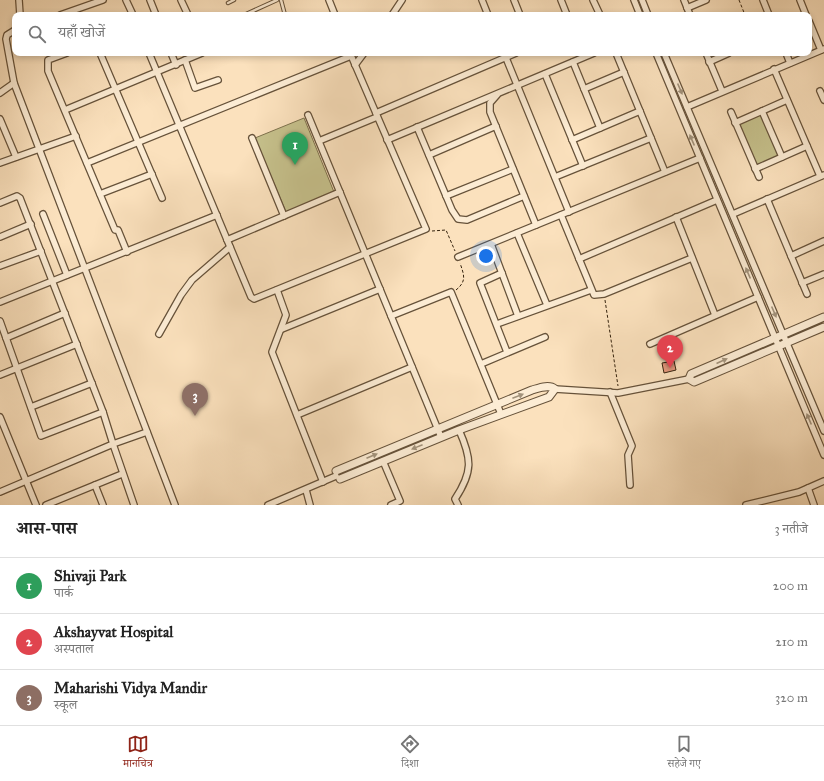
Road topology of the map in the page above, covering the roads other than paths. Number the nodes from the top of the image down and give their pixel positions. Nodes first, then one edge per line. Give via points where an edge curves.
1 (19, 0) edge
2 (103, 0) edge
3 (126, 0) edge
4 (150, 0) edge
5 (181, 0) edge
6 (234, 0) edge
7 (277, 0) edge
8 (281, 0) edge
9 (329, 0) edge
10 (402, 0) edge
11 (482, 0) edge
12 (514, 0) edge
13 (561, 0) edge
14 (593, 0) edge
15 (634, 0) edge
16 (642, 0) edge
17 (684, 0) edge
18 (706, 0) edge
19 (763, 0) edge
20 (800, 0) edge
21 (228, 3) dead end
22 (687, 8) junction
23 (20, 12) edge
24 (69, 12) edge
25 (132, 12) edge
26 (155, 12) edge
27 (187, 12) edge
28 (251, 12) edge
29 (284, 12) edge
30 (334, 12) edge
31 (394, 12) edge
32 (487, 12) edge
33 (519, 12) edge
34 (566, 12) edge
35 (599, 12) edge
36 (639, 12) edge
37 (647, 12) edge
38 (689, 12) edge
39 (768, 12) edge
40 (805, 12) edge
41 (812, 27) edge
42 (12, 32) edge
43 (822, 49) edge
44 (812, 53) edge
45 (59, 56) edge
46 (101, 56) edge
47 (150, 56) edge
48 (172, 56) edge
49 (195, 56) edge
50 (346, 56) edge
51 (352, 56) edge
52 (362, 56) edge
53 (503, 56) edge
54 (505, 56) edge
55 (587, 56) edge
56 (617, 56) edge
57 (657, 56) edge
58 (665, 56) edge
59 (707, 56) edge
60 (722, 56) edge
61 (787, 56) edge
62 (806, 56) edge
63 (185, 60) junction
64 (573, 62) junction
65 (709, 62) junction
66 (790, 63) junction
67 (176, 65) junction
68 (355, 65) junction
69 (774, 69) junction
70 (624, 72) junction
71 (157, 73) junction
72 (545, 74) junction
73 (218, 80) dead end
74 (14, 83) junction
75 (517, 85) junction
76 (584, 88) junction
77 (117, 89) junction
78 (820, 91) dead end
79 (722, 92) junction
80 (0, 93) edge
81 (498, 93) junction
82 (787, 100) junction
83 (824, 100) edge
84 (687, 107) junction
85 (65, 110) junction
86 (640, 111) junction
87 (762, 111) junction
88 (731, 112) dead end
89 (308, 115) dead end
90 (376, 115) junction
91 (0, 119) edge
92 (735, 123) junction
93 (179, 125) junction
94 (496, 126) junction
95 (418, 127) junction
96 (600, 128) junction
97 (76, 136) junction
98 (252, 138) dead end
99 (651, 138) junction
100 (387, 140) junction
101 (572, 140) junction
102 (319, 141) junction
103 (139, 142) junction
104 (807, 146) junction
105 (39, 149) junction
106 (429, 155) junction
107 (16, 157) junction
108 (782, 157) junction
109 (700, 158) junction
110 (0, 163) edge
111 (87, 163) junction
112 (583, 166) junction
113 (513, 169) junction
114 (755, 169) junction
115 (666, 172) junction
116 (152, 174) junction
117 (822, 175) edge
118 (555, 177) junction
119 (759, 177) dead end
120 (340, 192) junction
121 (100, 194) junction
122 (446, 196) junction
123 (524, 196) junction
124 (162, 198) dead end
125 (767, 199) junction
126 (717, 200) junction
127 (0, 203) edge
128 (569, 212) junction
129 (43, 214) dead end
130 (732, 214) junction
131 (217, 215) junction
132 (561, 215) junction
133 (284, 216) junction
134 (676, 217) junction
135 (31, 224) junction
136 (536, 225) junction
137 (517, 233) junction
138 (0, 237) edge
139 (227, 240) junction
140 (824, 242) edge
141 (491, 244) junction
142 (230, 247) junction
143 (41, 251) junction
144 (127, 252) junction
145 (366, 254) junction
146 (791, 256) junction
147 (458, 257) road end
148 (692, 258) junction
149 (579, 259) junction
150 (0, 266) edge
151 (84, 269) junction
152 (502, 274) junction
153 (824, 274) edge
154 (67, 275) junction
155 (53, 281) junction
156 (802, 283) junction
157 (276, 290) junction
158 (380, 290) junction
159 (591, 290) junction
160 (807, 294) dead end
161 (758, 297) junction
162 (0, 302) edge
163 (548, 305) junction
164 (65, 313) junction
165 (715, 315) junction
166 (391, 316) junction
167 (518, 316) junction
168 (824, 317) edge
169 (0, 321) edge
170 (497, 324) junction
171 (824, 327) edge
172 (282, 329) junction
173 (159, 334) dead end
174 (783, 334) junction
175 (545, 337) dead end
176 (6, 338) junction
177 (775, 338) junction
178 (787, 343) junction
179 (77, 344) junction
180 (650, 344) dead end
181 (779, 346) junction
182 (507, 352) junction
183 (480, 364) junction
184 (412, 367) junction
185 (17, 368) junction
186 (0, 375) edge
187 (689, 379) junction
188 (92, 383) junction
189 (555, 389) junction
190 (610, 392) junction
191 (497, 404) junction
192 (31, 407) junction
193 (103, 412) junction
194 (501, 414) junction
195 (297, 415) junction
196 (0, 417) edge
197 (438, 428) junction
198 (460, 430) junction
199 (824, 431) edge
200 (147, 432) junction
201 (441, 437) junction
202 (113, 444) junction
203 (824, 455) edge
204 (383, 460) junction
205 (122, 474) junction
206 (337, 475) junction
207 (26, 481) junction
208 (824, 481) edge
209 (323, 482) junction
210 (95, 485) junction
211 (630, 486) dead end
212 (808, 488) junction
213 (306, 490) junction
214 (0, 492) edge
215 (36, 505) edge
216 (46, 505) edge
217 (103, 505) edge
218 (134, 505) edge
219 (175, 505) edge
220 (268, 505) edge
221 (310, 505) edge
222 (391, 505) edge
223 (458, 505) edge
224 (746, 505) edge
225 (814, 505) edge

1 - 23 street
2 - 24 street
3 - 25 street
4 - 26 street
5 - 27 street
6 - 21 lane
7 - 28 lane
8 - 29 lane
9 - 30 street
10 - 31 street
11 - 32 street
12 - 33 street
13 - 34 street
14 - 35 street
15 - 36 street
16 - 37 street
17 - 22 street
18 - 22 street
19 - 39 street
20 - 40 street
22 - 38 street
41 - 43 street
42 - 74 street via 6,39
43 - 44 street
45 - 85 street via 48,60 47,64
46 - 77 street
47 - 71 street
48 - 67 street
49 - 63 street
50 - 93 street
51 - 68 street
52 - 68 street
53 - 90 street
54 - 75 street
55 - 64 street
56 - 70 street
109 -> 57 street
58 -> 84 street
59 - 65 street
60 - 65 street
61 - 66 street
62 - 66 street
63 - 67 street
63 - 73 street via 195,88
64 - 72 street
64 - 76 street
65 - 79 street
66 - 69 street
67 - 71 street
68 - 90 street
69 - 79 street
69 - 82 street
70 - 76 street
70 - 86 street
71 - 77 street
71 - 93 street
72 - 75 street
72 - 101 street
74 - 80 street
74 - 105 street
75 - 81 street
75 - 118 street
76 - 96 street
77 - 85 street
77 - 103 street
78 - 83 street
79 - 84 street
81 - 94 street via 489,106
81 - 95 street
82 - 87 street
82 - 104 street
84 - 130 street
85 - 97 street
86 - 96 street
86 - 99 street
87 - 92 street
87 - 108 street
88 - 92 street
89 - 102 street
90 - 100 street
90 - 102 street
91 - 107 street
92 - 114 street
93 - 103 street
93 - 131 street
94 - 106 street
94 - 113 street
95 - 100 street
95 - 106 street
96 - 101 street
97 - 105 street
97 - 111 street
98 - 133 street
99 - 112 street
99 - 115 street
100 - 145 street via 426,229
101 - 112 street
102 - 120 street
103 - 111 street
103 - 116 street
104 - 108 street
104 - 117 street
105 - 107 street
105 - 151 street
106 - 122 street
107 - 110 street
108 - 114 street
109 - 115 street
109 - 126 street
111 - 121 street
112 - 118 street
113 - 122 street
113 - 123 street
114 - 119 street
115 - 128 street
116 - 121 street
116 - 124 street
117 - 125 street
118 - 128 street
120 - 133 street
120 - 145 street
121 - 144 street
122 - 123 street via 455,217 461,221
123 - 136 street
125 - 130 street
125 - 146 street
126 - 134 street
161 -> 126 street
127 - 135 street via 17,196 20,198
128 - 132 street
129 - 154 street
130 -> 174 street
131 - 139 street
131 - 144 street
132 - 136 street
132 - 149 street
133 - 139 street
134 - 148 street
134 - 149 street
135 - 138 street
135 - 143 street
136 - 137 street
137 - 141 street
137 - 163 street
139 - 142 street
140 - 146 street
141 - 147 street
141 - 152 street
142 - 157 street via 251,297 254,299
142 - 173 street via 192,280
143 - 150 street
143 - 155 street
144 - 151 street
145 - 157 street
145 - 158 street
146 - 156 street
148 - 159 street via 604,294 594,295
148 - 165 street
149 - 159 street
151 - 154 street
151 - 200 street
152 - 167 street
152 - 170 street via 480,282
153 - 156 street
154 - 155 street
155 - 162 street
155 - 164 street
156 - 160 street
157 - 172 street via 286,315
158 - 166 street
158 - 172 street
159 - 163 street
161 - 165 street
161 - 177 street
163 - 167 street
164 - 176 street
164 - 179 street
165 - 180 street
166 - 183 street via 451,292
166 - 184 street
167 - 170 street
168 - 174 street
169 - 176 street
170 - 182 street
171 - 178 street
172 - 195 street via 272,352
174 - 177 street
174 - 178 street
175 - 182 street
176 - 185 street
177 - 181 street
187 -> 177 street via 691,374
178 - 181 street
178 - 199 street
179 - 185 street
179 - 188 street
181 - 187 street via 694,382
203 -> 181 street
182 - 183 street
183 - 191 street
184 - 195 street
184 - 197 street
185 - 186 street
185 - 192 street
187 - 190 street via 618,393
188 - 192 street
188 - 193 street
189 - 190 street
191 -> 189 street via 539,388
189 - 194 street via 549,397
190 - 211 street via 632,446 628,455
191 - 194 street
191 - 197 street
192 - 193 street via 41,436
193 - 202 street
194 - 198 street
195 - 209 street
196 - 207 street
197 - 201 street
206 -> 197 street
198 - 201 street
198 - 223 street via 467,446 469,464 468,478 455,499
200 - 202 street
200 - 219 street
201 -> 204 street
202 - 205 street
202 - 207 street
204 - 206 street
204 - 222 street via 400,501
205 - 210 street
205 - 218 street
206 - 209 street
207 - 214 street
207 - 215 street
208 - 212 street
209 - 213 street
210 - 216 street
210 - 217 street
212 - 224 street
212 - 225 street
213 - 220 street
213 - 221 street

